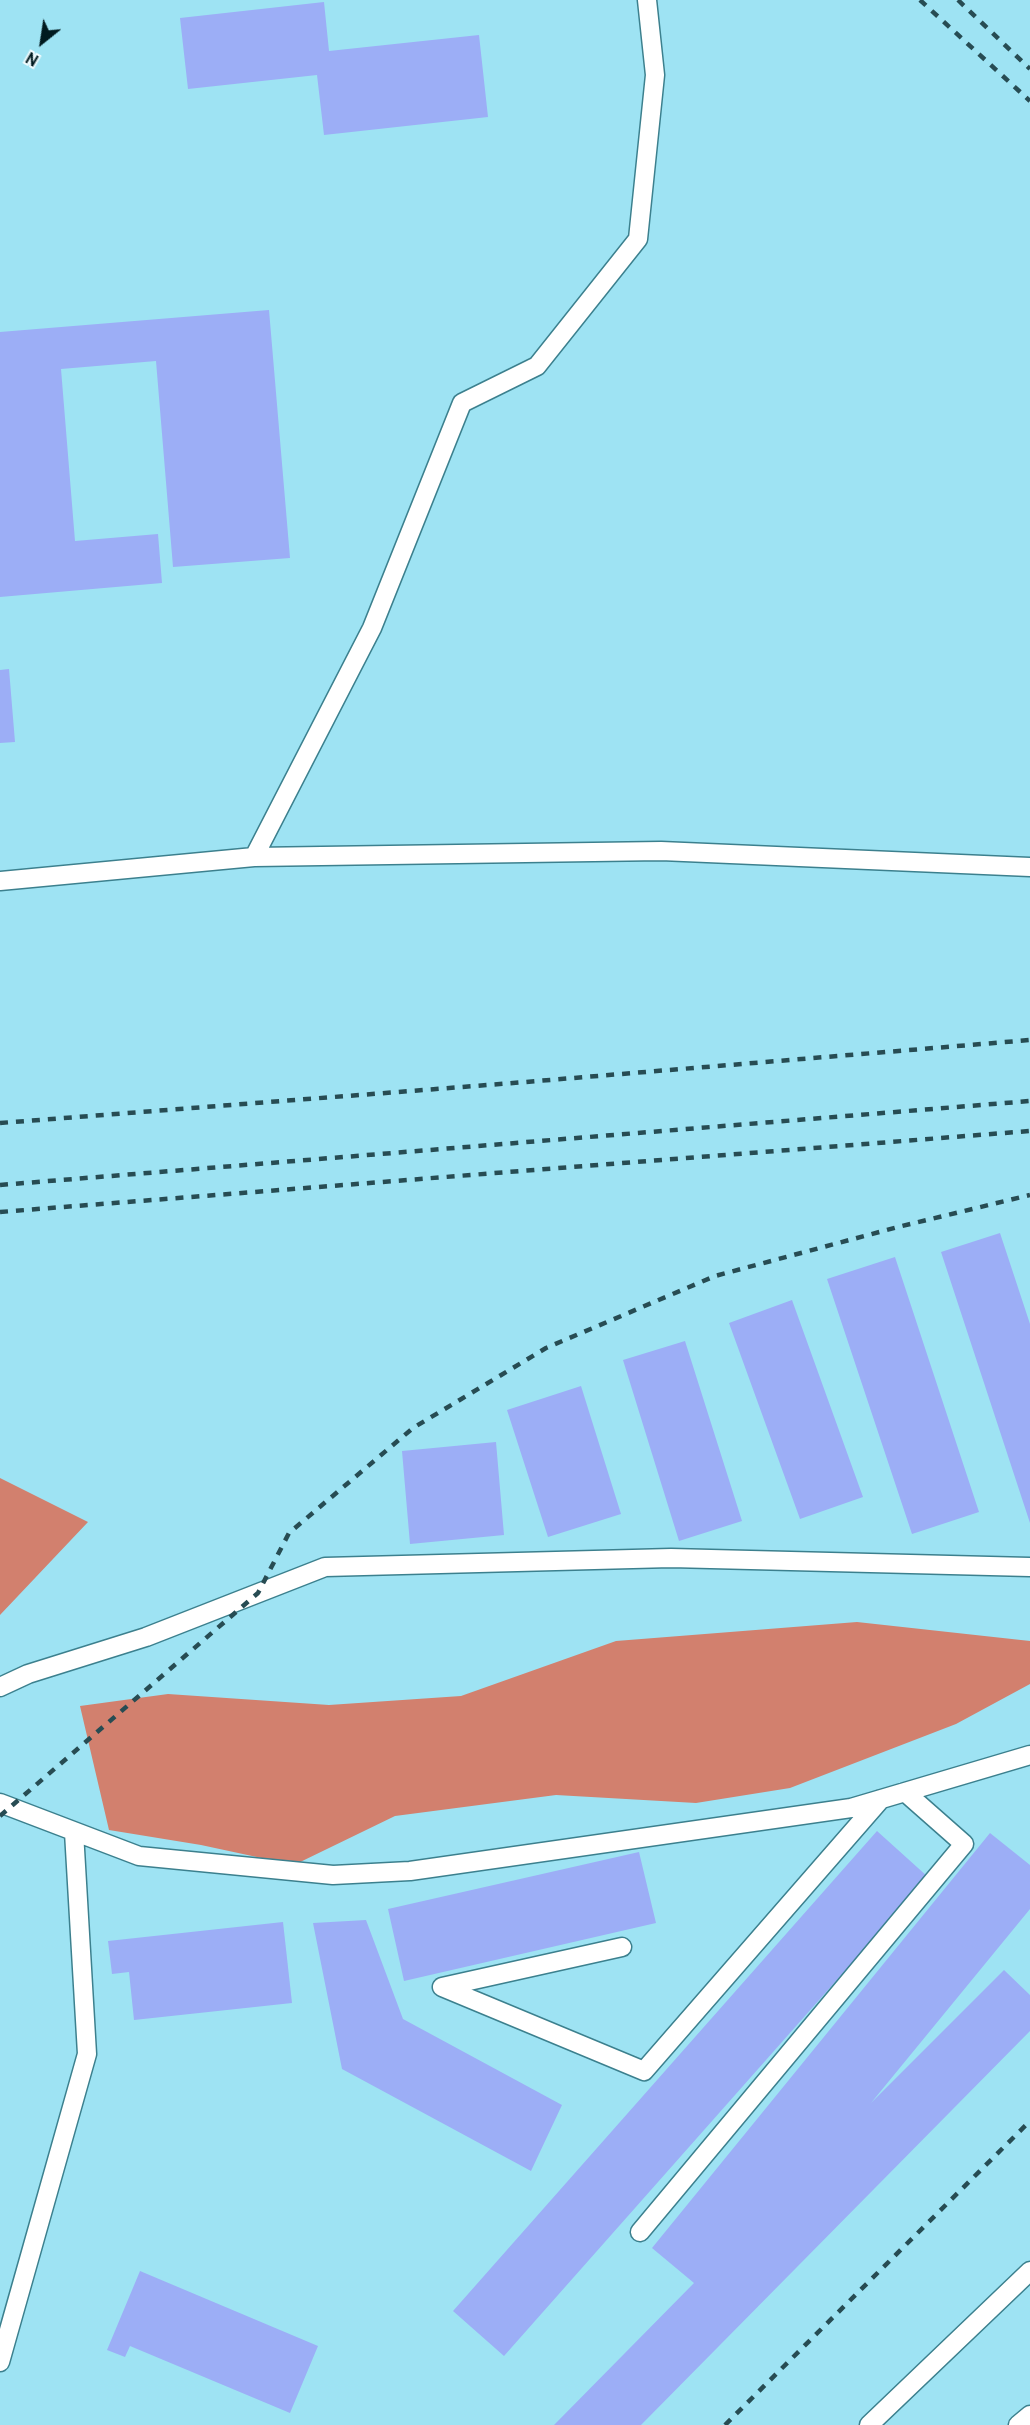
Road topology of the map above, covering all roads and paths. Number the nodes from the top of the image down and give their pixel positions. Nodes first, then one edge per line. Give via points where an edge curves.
1 (646, 0) edge
2 (254, 856) junction
3 (1030, 867) edge
4 (0, 881) edge
5 (1030, 1567) edge
6 (0, 1687) edge
7 (1030, 1755) edge
8 (905, 1792) junction
9 (880, 1798) junction
10 (0, 1803) edge
11 (74, 1832) junction
12 (622, 1947) dead end
13 (640, 2232) dead end
14 (1030, 2271) edge
15 (0, 2362) edge
16 (1030, 2415) edge
17 (869, 2425) edge
18 (1018, 2425) edge

1 - 2 lane via 655,75 638,239 537,366 462,403 372,628
2 - 3 lane via 661,851
2 - 4 lane
5 - 6 lane via 671,1558 325,1567 146,1637 28,1674
7 - 8 lane
8 - 9 lane
8 - 13 lane via 964,1844
9 - 11 lane via 851,1808 410,1871 333,1875 139,1856
9 - 12 lane via 644,2071 442,1987
10 - 11 lane
11 - 15 lane via 87,2054
14 - 17 lane
16 - 18 lane

